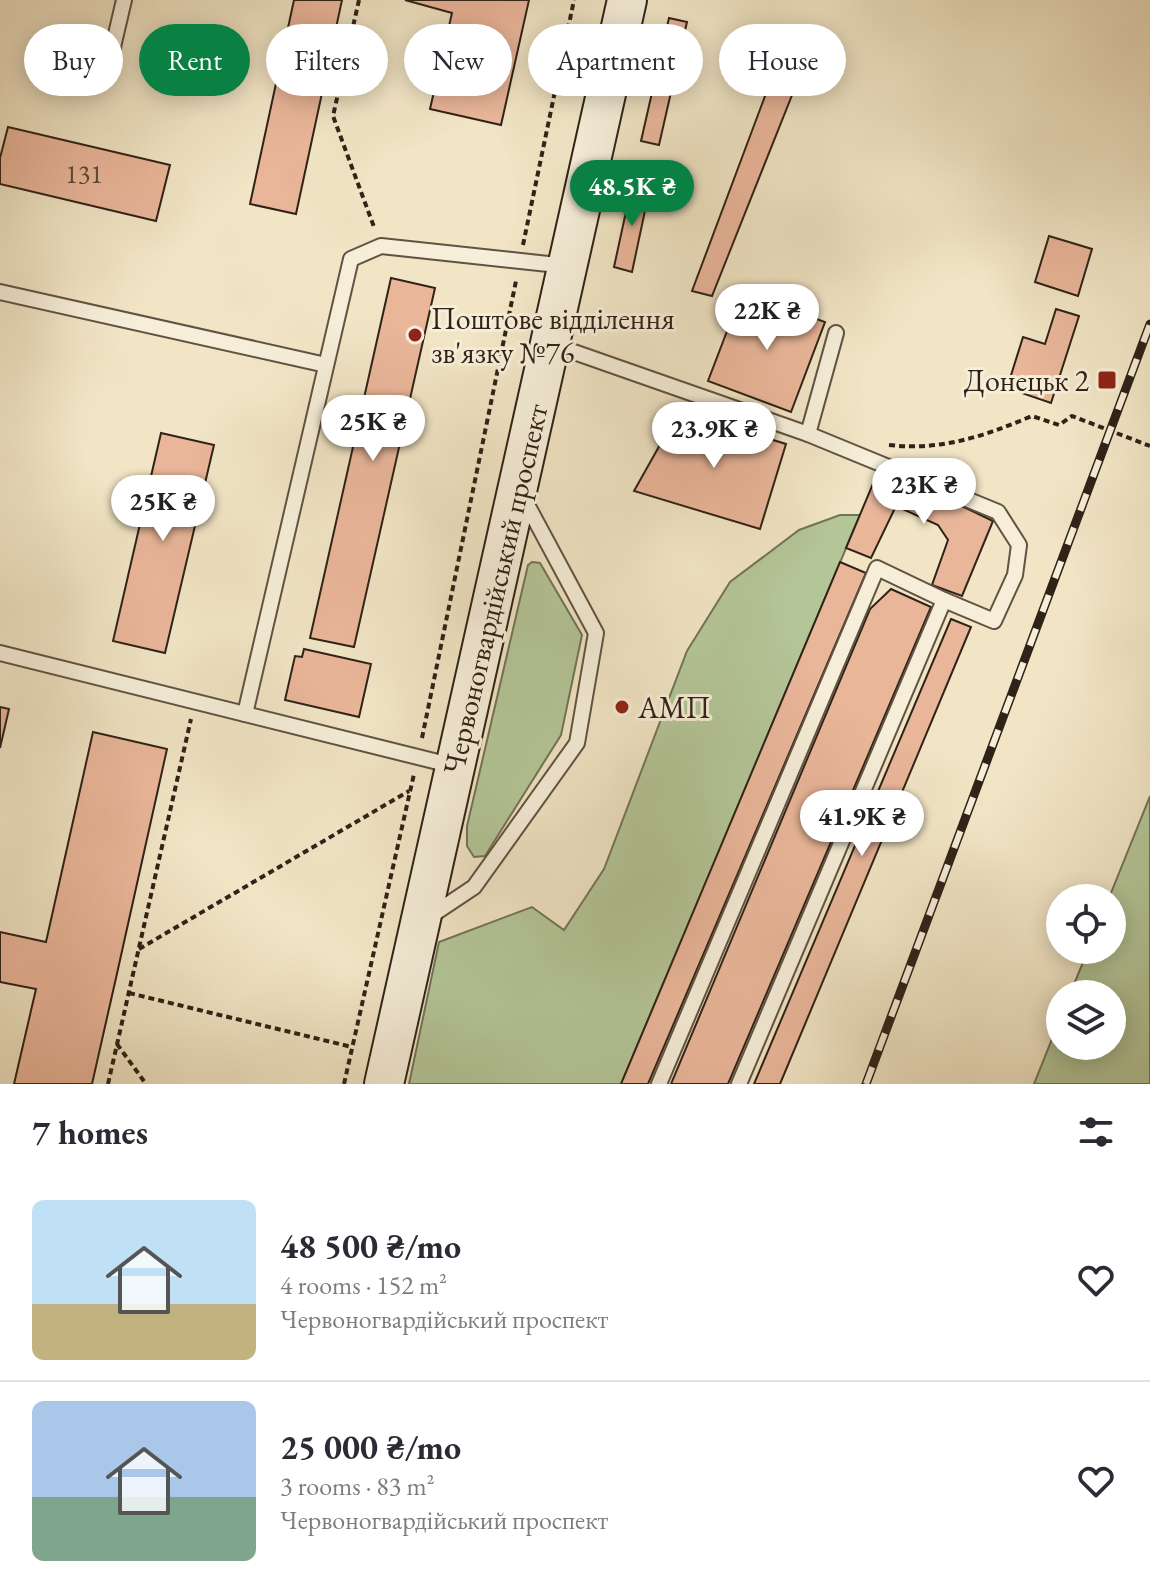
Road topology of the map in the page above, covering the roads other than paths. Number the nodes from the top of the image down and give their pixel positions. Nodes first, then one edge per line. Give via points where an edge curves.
1 (124, 0) edge
2 (627, 0) edge
3 (118, 24) edge
4 (568, 266) junction
5 (0, 292) edge
6 (836, 333) dead end
7 (550, 344) junction
8 (326, 365) junction
9 (808, 434) junction
10 (518, 488) junction
11 (944, 600) junction
12 (0, 653) edge
13 (245, 714) junction
14 (456, 766) junction
15 (420, 923) junction
16 (384, 1084) edge
17 (659, 1084) edge
18 (739, 1084) edge

1 - 3 lane
2 - 4 main road, Червоногвардійський проспект
4 - 7 main road, Червоногвардійський проспект
4 - 8 lane via 381,246 351,259
5 - 8 lane
6 - 9 lane
7 - 9 lane
7 - 10 main road, Червоногвардійський проспект
8 - 13 lane
9 - 11 lane via 998,512 1019,545 1015,575 994,621
10 - 14 main road, Червоногвардійський проспект
10 - 15 lane via 596,633 577,743 474,887
11 - 17 lane via 877,568
11 - 18 lane
12 - 13 lane
13 - 14 lane
14 - 15 main road, Червоногвардійський проспект
15 - 16 main road, Червоногвардійський проспект

